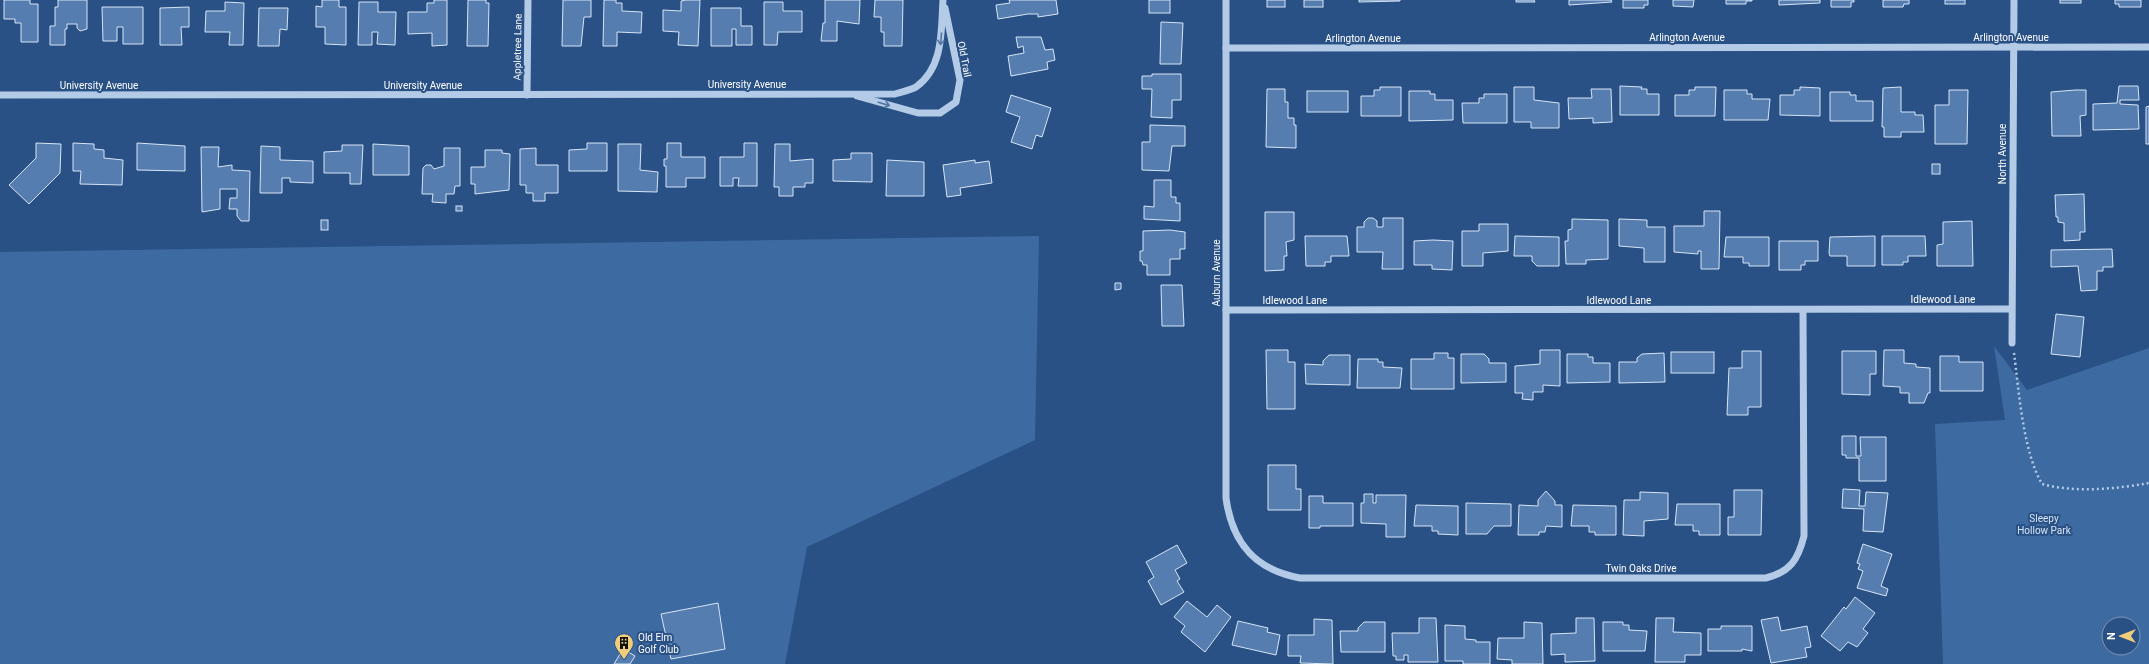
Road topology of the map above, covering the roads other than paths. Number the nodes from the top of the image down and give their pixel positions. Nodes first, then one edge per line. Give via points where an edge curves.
1 (528, 0) edge
2 (943, 0) edge
3 (1226, 0) edge
4 (2014, 0) edge
5 (2013, 47) junction
6 (2149, 47) edge
7 (1226, 48) junction
8 (847, 93) junction
9 (526, 95) junction
10 (0, 96) edge
11 (2011, 309) junction
12 (1226, 310) junction
13 (1803, 310) junction
14 (2012, 343) road end
15 (1241, 542) joint

1 - 9 street, Appletree Lane
2 -> 8 street via 940,44 933,69 916,87 895,94
8 -> 2 street, Old Trail via 918,113 940,113 956,102 960,80
3 - 7 street, Auburn Avenue
4 - 5 street, North Avenue
5 - 6 street, Arlington Avenue
5 - 7 street, Arlington Avenue
5 - 11 street, North Avenue
7 - 12 street, Auburn Avenue
8 - 9 street, University Avenue
9 - 10 street, University Avenue
11 - 13 street, Idlewood Lane
11 - 14 street, North Avenue
12 - 13 street, Idlewood Lane
12 - 15 street, Auburn Avenue via 1226,498 1232,529
13 - 15 street, Twin Oaks Drive via 1804,536 1800,552 1787,569 1774,576 1300,578 1285,575 1258,562

